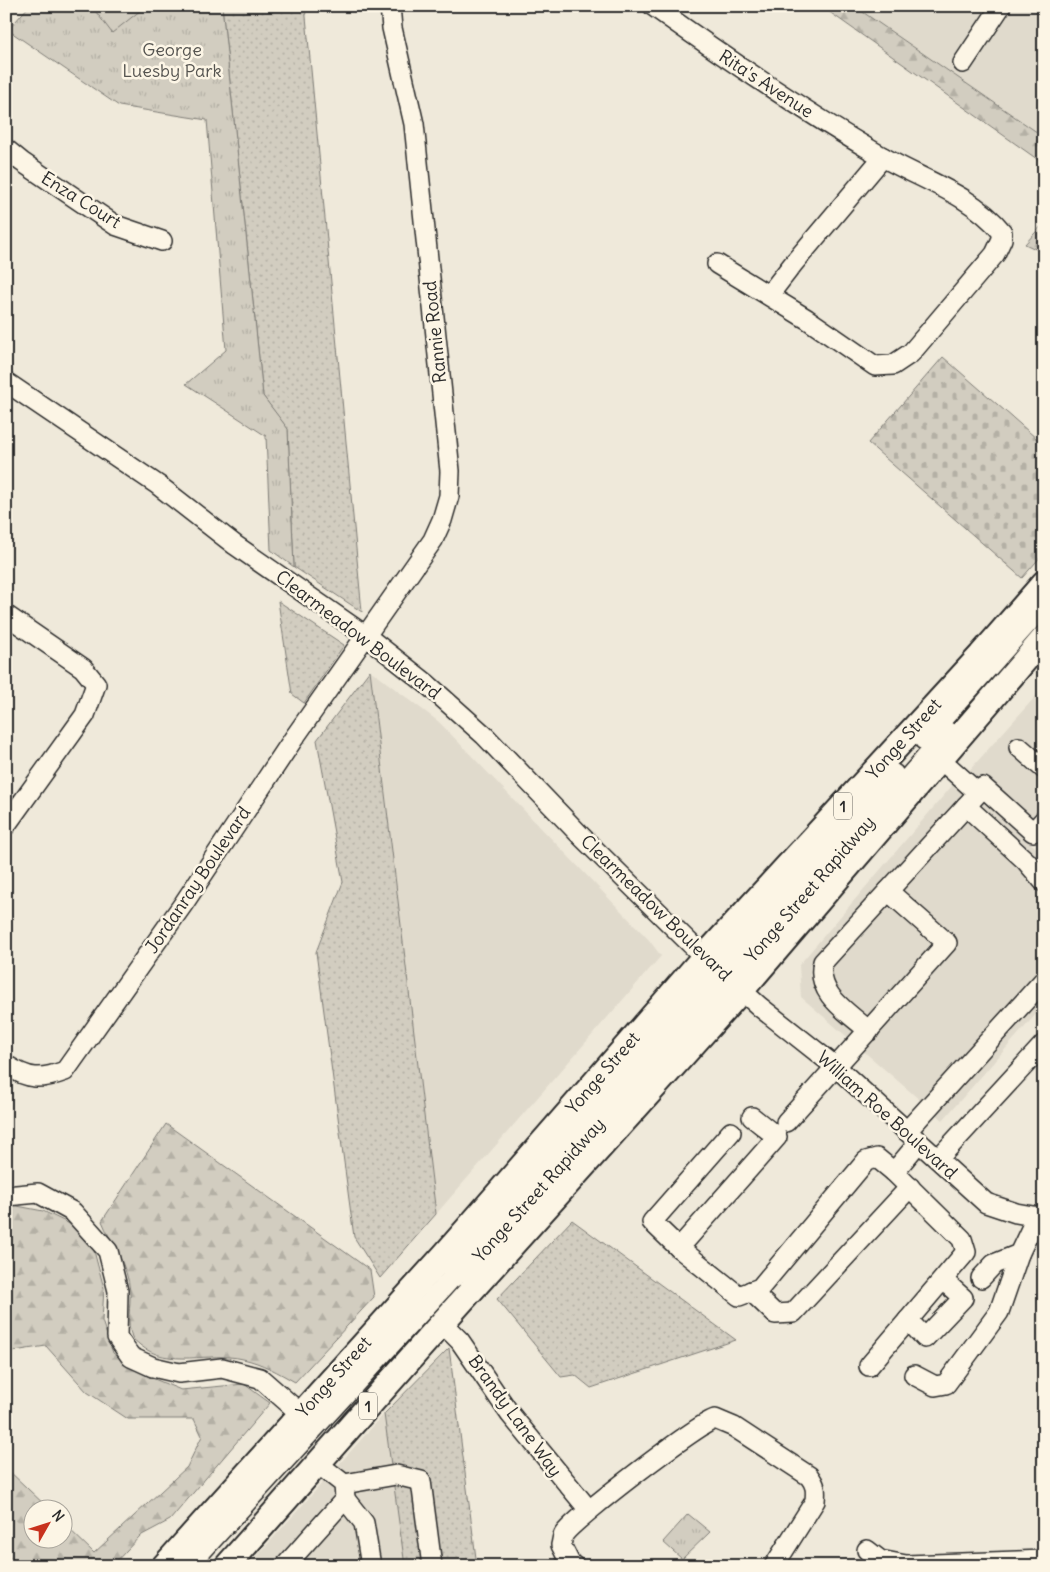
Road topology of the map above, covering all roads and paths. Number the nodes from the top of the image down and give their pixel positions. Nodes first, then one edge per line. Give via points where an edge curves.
1 (390, 6) edge
2 (653, 6) edge
3 (1001, 6) edge
4 (963, 63) dead end
5 (6, 149) edge
6 (883, 157) junction
7 (162, 241) dead end
8 (717, 264) dead end
9 (769, 295) junction
10 (6, 382) edge
11 (1044, 583) edge
12 (1044, 605) edge
13 (6, 615) edge
14 (1044, 625) edge
15 (366, 636) junction
16 (1044, 638) edge
17 (1019, 747) dead end
18 (940, 758) junction
19 (1044, 769) edge
20 (983, 787) dead end
21 (966, 806) junction
22 (1044, 820) edge
23 (6, 826) edge
24 (1044, 882) edge
25 (888, 891) junction
26 (723, 974) junction
27 (1044, 980) edge
28 (869, 1031) junction
29 (1044, 1044) edge
30 (6, 1065) edge
31 (836, 1066) junction
32 (752, 1117) dead end
33 (786, 1122) dead end
34 (731, 1132) dead end
35 (913, 1137) junction
36 (938, 1160) junction
37 (894, 1172) junction
38 (910, 1187) junction
39 (6, 1196) edge
40 (1040, 1217) edge
41 (680, 1248) junction
42 (1019, 1254) junction
43 (981, 1278) dead end
44 (943, 1280) junction
45 (751, 1292) junction
46 (908, 1320) junction
47 (442, 1323) junction
48 (869, 1366) dead end
49 (914, 1375) dead end
50 (301, 1414) junction
51 (317, 1463) junction
52 (344, 1491) junction
53 (588, 1510) junction
54 (867, 1550) dead end
55 (1044, 1560) edge
56 (164, 1566) edge
57 (188, 1566) edge
58 (227, 1566) edge
59 (285, 1566) edge
60 (371, 1566) edge
61 (432, 1566) edge
62 (574, 1566) edge
63 (774, 1566) edge

1 - 15 street, Rannie Road via 414,124 450,471 449,496 433,540
2 - 6 street, Rita's Avenue via 747,73
3 - 4 street
5 - 7 street, Enza Court via 115,225
6 - 9 street
6 - 9 street, Rita's Avenue via 943,186 984,214 1002,232 995,254 911,353 893,365 876,366
8 - 9 street
10 - 15 street, Clearmeadow Boulevard via 158,485 235,545
11 - 26 main road, Yonge Street / 1 via 962,677
12 - 26 street, Yonge Street Rapidway
13 - 23 street via 83,668 96,684 85,715
14 - 26 street, Yonge Street Rapidway via 779,926
15 - 26 street, Clearmeadow Boulevard via 484,735 582,837
15 - 30 street, Jordanray Boulevard via 184,903 65,1070 44,1079 17,1072
16 - 18 main road, Yonge Street / 1
17 - 19 street
18 - 21 street via 978,793
18 - 26 main road, Yonge Street / 1
20 - 22 street via 1033,832
21 - 24 street
21 - 25 street
25 - 28 street via 823,962 821,970 821,982 827,994
25 - 28 street via 947,943
26 - 31 street, William Roe Boulevard
26 - 47 main road, Yonge Street / 1
26 - 50 main road, Yonge Street / 1 via 446,1252
26 - 57 street, Yonge Street Rapidway via 587,1114 465,1253 450,1280
27 - 35 street
28 - 31 street
29 - 36 street
31 - 33 street
31 - 35 street, William Roe Boulevard
32 - 41 street via 777,1137
34 - 41 street via 652,1222
35 - 36 street, William Roe Boulevard
35 - 37 street
36 - 40 street, William Roe Boulevard via 986,1203
37 - 38 street
37 - 45 street via 877,1158 866,1161 760,1288
38 - 44 street via 962,1238 966,1252
38 - 45 street via 793,1313 775,1314
39 - 50 street via 38,1193 66,1208 108,1251 118,1291 117,1337 131,1357 179,1373 222,1368 260,1378
40 - 42 street
41 - 45 street via 739,1296
42 - 43 street via 994,1264
42 - 49 street via 999,1312 946,1384 935,1386
44 - 46 street
44 - 46 street via 963,1298 926,1338
46 - 48 street
47 - 51 main road, Yonge Street / 1
47 - 53 street, Brandy Lane Way via 460,1341 510,1414
50 - 56 main road, Yonge Street / 1
51 - 52 street
51 - 58 main road, Yonge Street / 1
52 - 59 street
52 - 60 street via 364,1523
52 - 61 street via 396,1475 421,1481
53 - 62 street via 564,1535 561,1545
53 - 63 street via 676,1444 716,1419 734,1427 809,1476 814,1483 815,1501
54 - 55 street via 880,1560 906,1565

